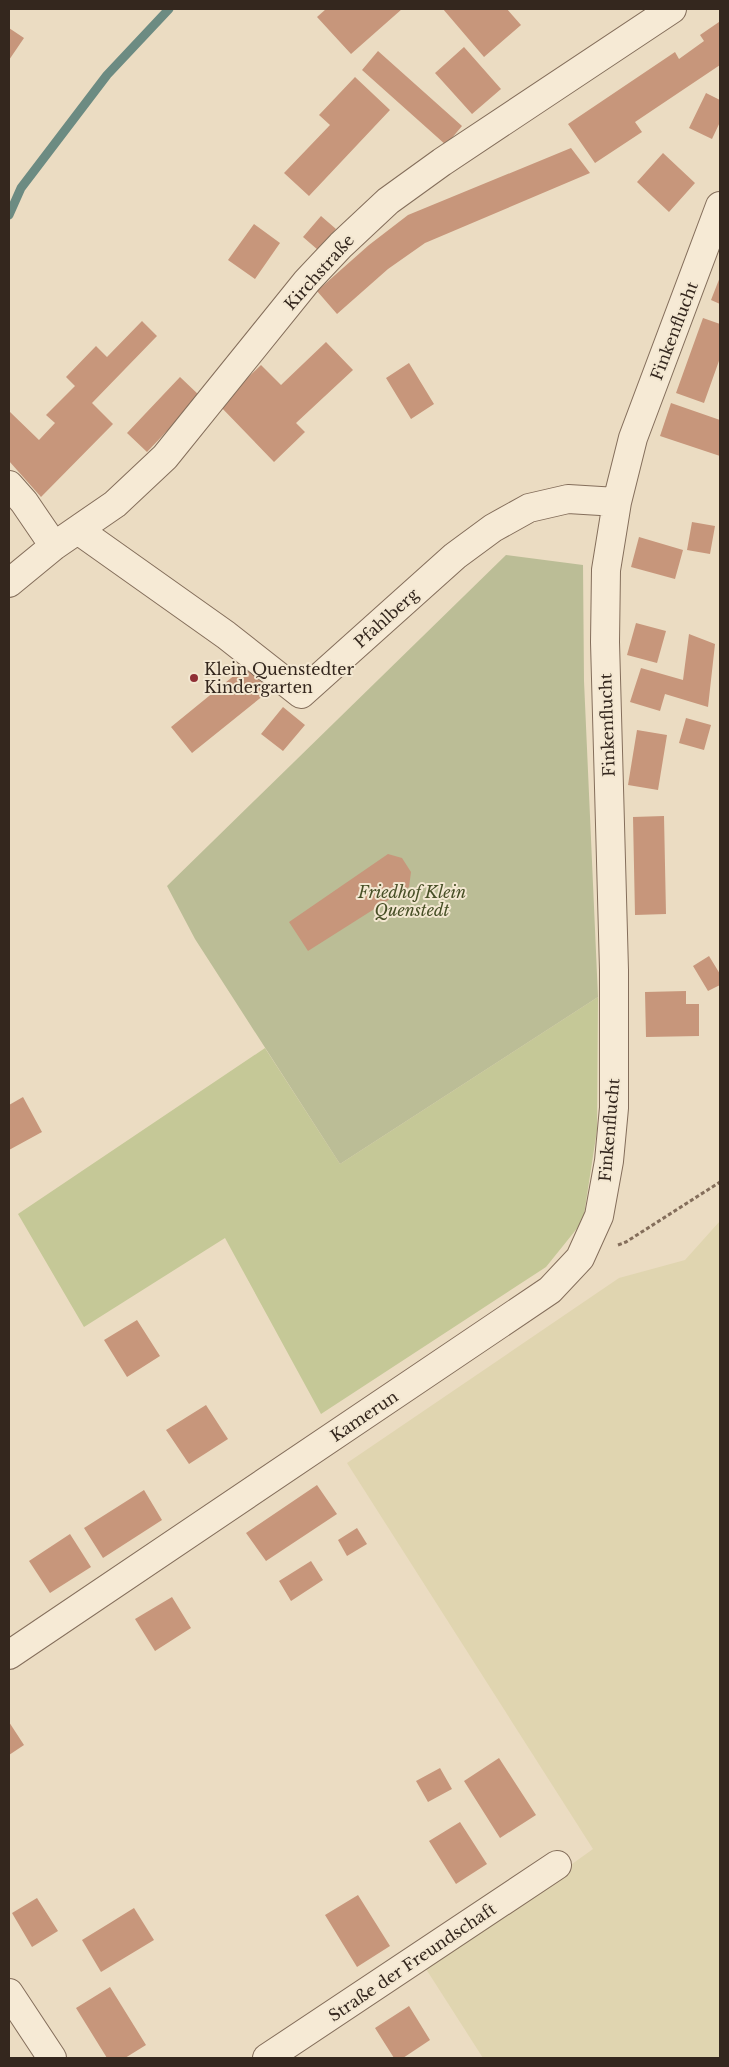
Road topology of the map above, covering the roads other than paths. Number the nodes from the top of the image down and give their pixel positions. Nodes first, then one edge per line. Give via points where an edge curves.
1 (672, 9) edge
2 (720, 206) edge
3 (9, 485) edge
4 (617, 502) junction
5 (78, 530) junction
6 (54, 546) junction
7 (9, 583) edge
8 (580, 1258) joint
9 (9, 1655) edge
10 (557, 1865) dead end
11 (9, 1993) edge
12 (52, 2058) edge
13 (267, 2058) edge

1 - 5 street, Kirchstraße via 388,201 307,281 165,457 115,504
2 - 4 street, Finkenflucht via 633,438
3 - 6 street
4 - 5 street, Pfahlberg via 568,499 529,508 493,528 455,556 301,694 226,635
4 - 8 street, Finkenflucht via 606,570 605,642 614,970 614,1108 599,1216
5 - 6 street, Kirchstraße
6 - 7 street, Kirchstraße
8 - 9 street, Kamerun via 550,1290
10 - 13 street, Straße der Freundschaft
11 - 12 street

